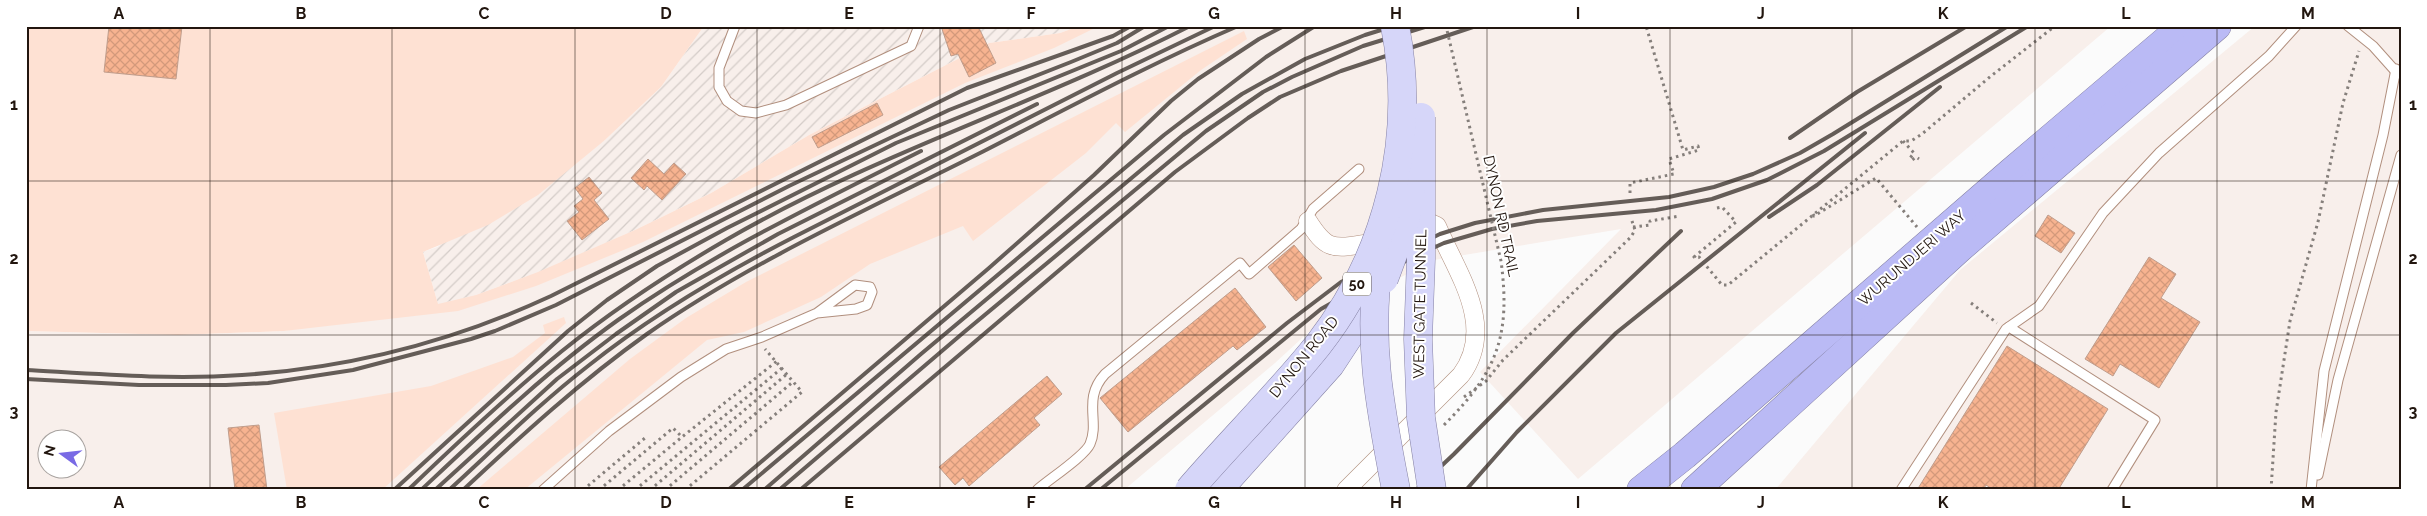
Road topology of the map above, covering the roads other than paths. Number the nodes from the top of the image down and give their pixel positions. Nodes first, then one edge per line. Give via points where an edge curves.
1 (735, 26) edge
2 (919, 26) edge
3 (1395, 26) edge
4 (1414, 26) edge
5 (2183, 26) edge
6 (2217, 26) edge
7 (2296, 26) edge
8 (2348, 26) edge
9 (2396, 69) junction
10 (2401, 79) edge
11 (1421, 117) junction
12 (2401, 155) edge
13 (1359, 169) dead end
14 (1387, 212) junction
15 (1426, 220) dead end
16 (1308, 221) junction
17 (1363, 244) dead end
18 (1374, 298) junction
19 (817, 313) junction
20 (2008, 328) junction
21 (542, 490) edge
22 (1037, 490) edge
23 (1189, 490) edge
24 (1218, 490) edge
25 (1346, 490) edge
26 (1396, 490) edge
27 (1432, 490) edge
28 (1641, 490) edge
29 (1695, 490) edge
30 (1901, 490) edge
31 (2112, 490) edge
32 (2313, 490) edge

1 - 2 lane via 719,68 719,87 727,101 741,111 756,113 786,105 911,46
3 - 14 main road, DYNON ROAD / 50, bridge via 1402,75 1402,107 1399,149
4 - 11 main road, DYNON ROAD / 50 via 1420,66
5 - 28 highway, WURUNDJERI WAY
6 - 29 highway, WURUNDJERI WAY via 1960,248
7 - 20 lane via 2269,56 2159,153 2103,213 2039,306
8 - 9 lane
9 - 10 lane
9 - 32 lane via 2383,135 2324,370
11 - 18 main road, DYNON ROAD / 50, bridge via 1417,164 1404,225 1391,264
11 - 27 main road, WEST GATE TUNNEL, bridge via 1418,339 1421,418
12 - 32 lane via 2338,380
13 - 16 lane via 1313,209
14 - 18 main road, bridge
14 - 23 main road, DYNON ROAD / 50, bridge via 1368,263 1326,333
15 - 25 street via 1437,226 1470,299 1476,324 1474,352 1461,375
16 - 17 street via 1318,238 1332,247
16 - 22 lane via 1248,274 1240,263 1105,374 1096,386 1092,401 1090,444
18 - 24 main road, DYNON ROAD / 50 via 1330,365
18 - 26 main road, bridge via 1376,384
19 - 19 lane via 867,305 872,292 870,287 855,284
19 - 21 lane via 726,349 681,376 609,431
20 - 30 lane
20 - 31 lane via 2155,420

